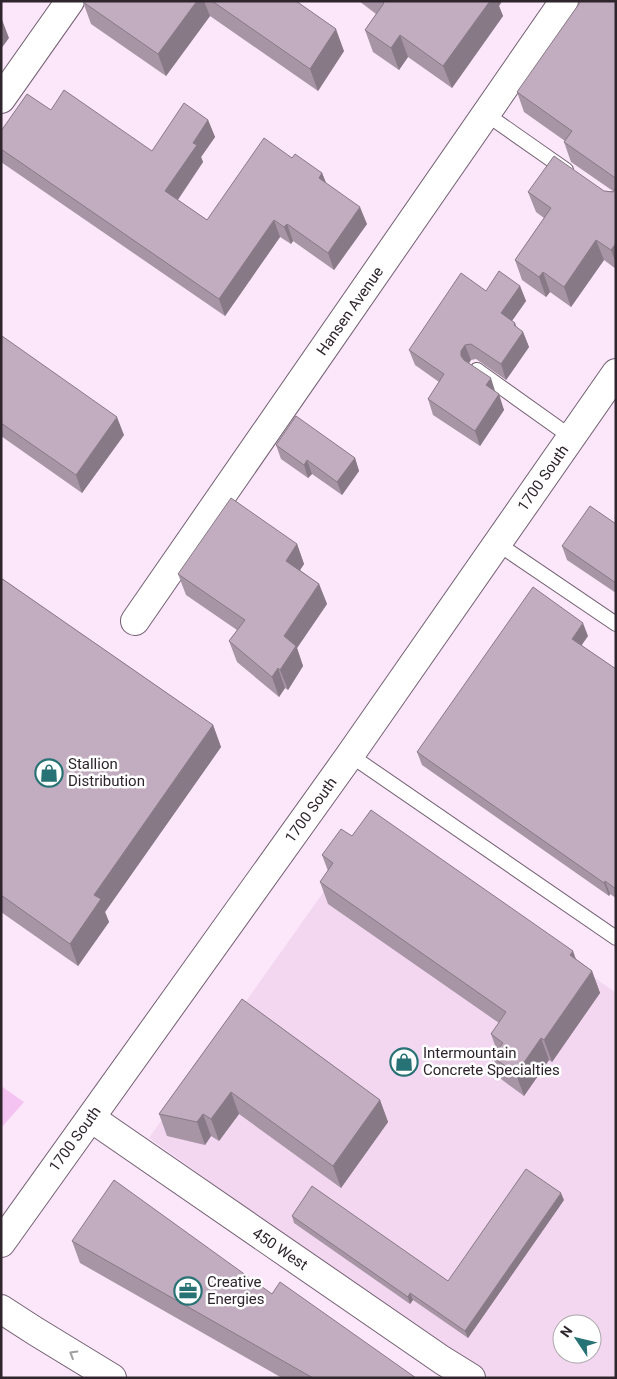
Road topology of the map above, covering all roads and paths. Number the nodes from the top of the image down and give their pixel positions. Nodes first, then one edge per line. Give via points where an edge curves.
1 (70, 1) edge
2 (564, 1) edge
3 (1, 99) edge
4 (486, 114) junction
5 (577, 178) edge
6 (475, 368) edge
7 (616, 373) edge
8 (571, 437) junction
9 (498, 544) junction
10 (135, 622) dead end
11 (616, 624) edge
12 (350, 755) junction
13 (616, 938) edge
14 (91, 1118) junction
15 (1, 1243) edge
16 (1, 1309) edge
17 (112, 1378) edge
18 (471, 1378) edge

1 - 3 main road
2 - 4 main road, Hansen Avenue
4 - 5 lane
4 - 10 main road, Hansen Avenue
6 - 8 lane
7 - 8 main road, 1700 South
8 - 9 main road, 1700 South
9 - 11 lane
9 - 12 main road, 1700 South
12 - 13 lane
12 - 14 main road, 1700 South
14 - 15 main road, 1700 South
14 - 18 main road, 450 West
17 -> 16 main road

